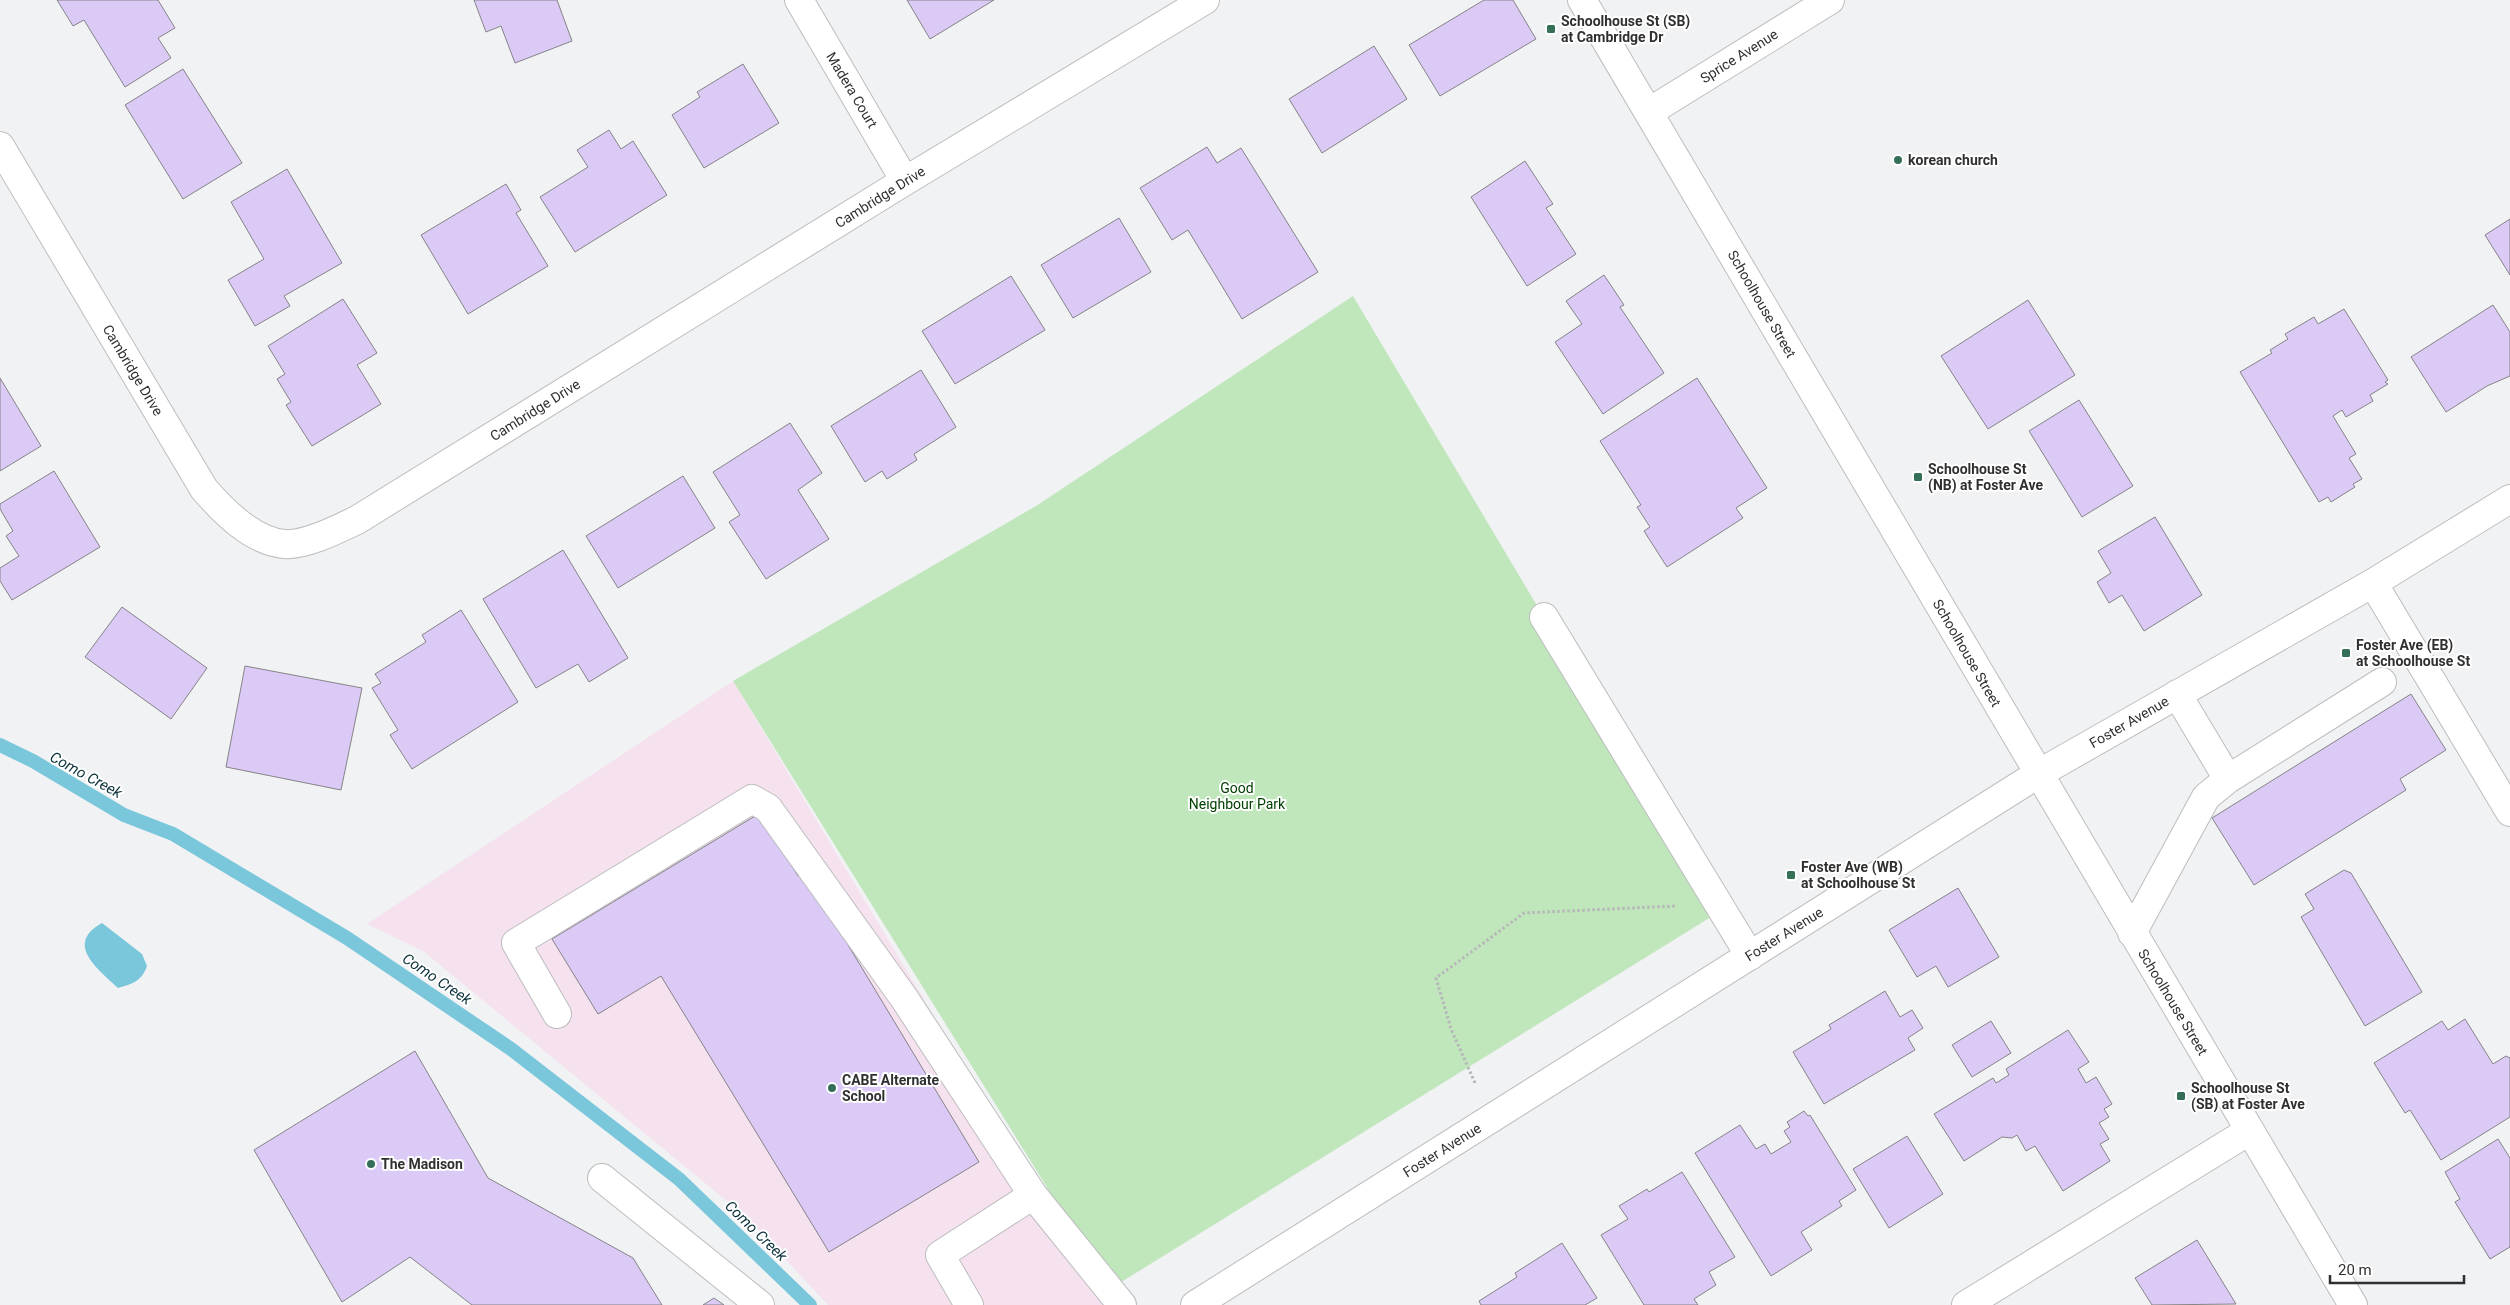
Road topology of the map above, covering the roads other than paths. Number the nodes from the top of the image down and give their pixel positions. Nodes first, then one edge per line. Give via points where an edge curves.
1 (799, 0) edge
2 (1205, 0) edge
3 (1582, 0) edge
4 (1830, 0) edge
5 (1649, 112) junction
6 (0, 146) edge
7 (906, 181) junction
8 (2510, 500) edge
9 (2373, 582) junction
10 (1544, 617) dead end
11 (2382, 682) dead end
12 (2177, 694) junction
13 (2038, 774) junction
14 (2228, 779) junction
15 (2510, 812) edge
16 (2132, 933) junction
17 (1750, 956) junction
18 (557, 1014) dead end
19 (2249, 1131) junction
20 (602, 1178) dead end
21 (1033, 1195) junction
22 (760, 1305) edge
23 (969, 1305) edge
24 (1122, 1305) edge
25 (1195, 1305) edge
26 (1966, 1305) edge
27 (2353, 1305) edge

1 - 7 street, Madera Court
2 - 7 street, Cambridge Drive
3 - 5 street, Schoolhouse Street
4 - 5 street, Sprice Avenue
5 - 13 street, Schoolhouse Street
6 - 7 street, Cambridge Drive via 204,489 233,520 257,535 284,544 318,538 356,520
8 - 9 street, Foster Avenue
9 - 12 street, Foster Avenue
9 - 15 street
10 - 17 street
11 - 14 street
12 - 13 street, Foster Avenue
12 - 14 street
13 - 16 street, Schoolhouse Street
13 - 17 street, Foster Avenue
14 - 16 street via 2206,797
16 - 19 street, Schoolhouse Street
17 - 25 street, Foster Avenue
18 - 21 street via 516,943 752,799 768,808 904,998
19 - 26 street
19 - 27 street, Schoolhouse Street
20 - 22 street
21 - 23 street via 940,1255
21 - 24 street

